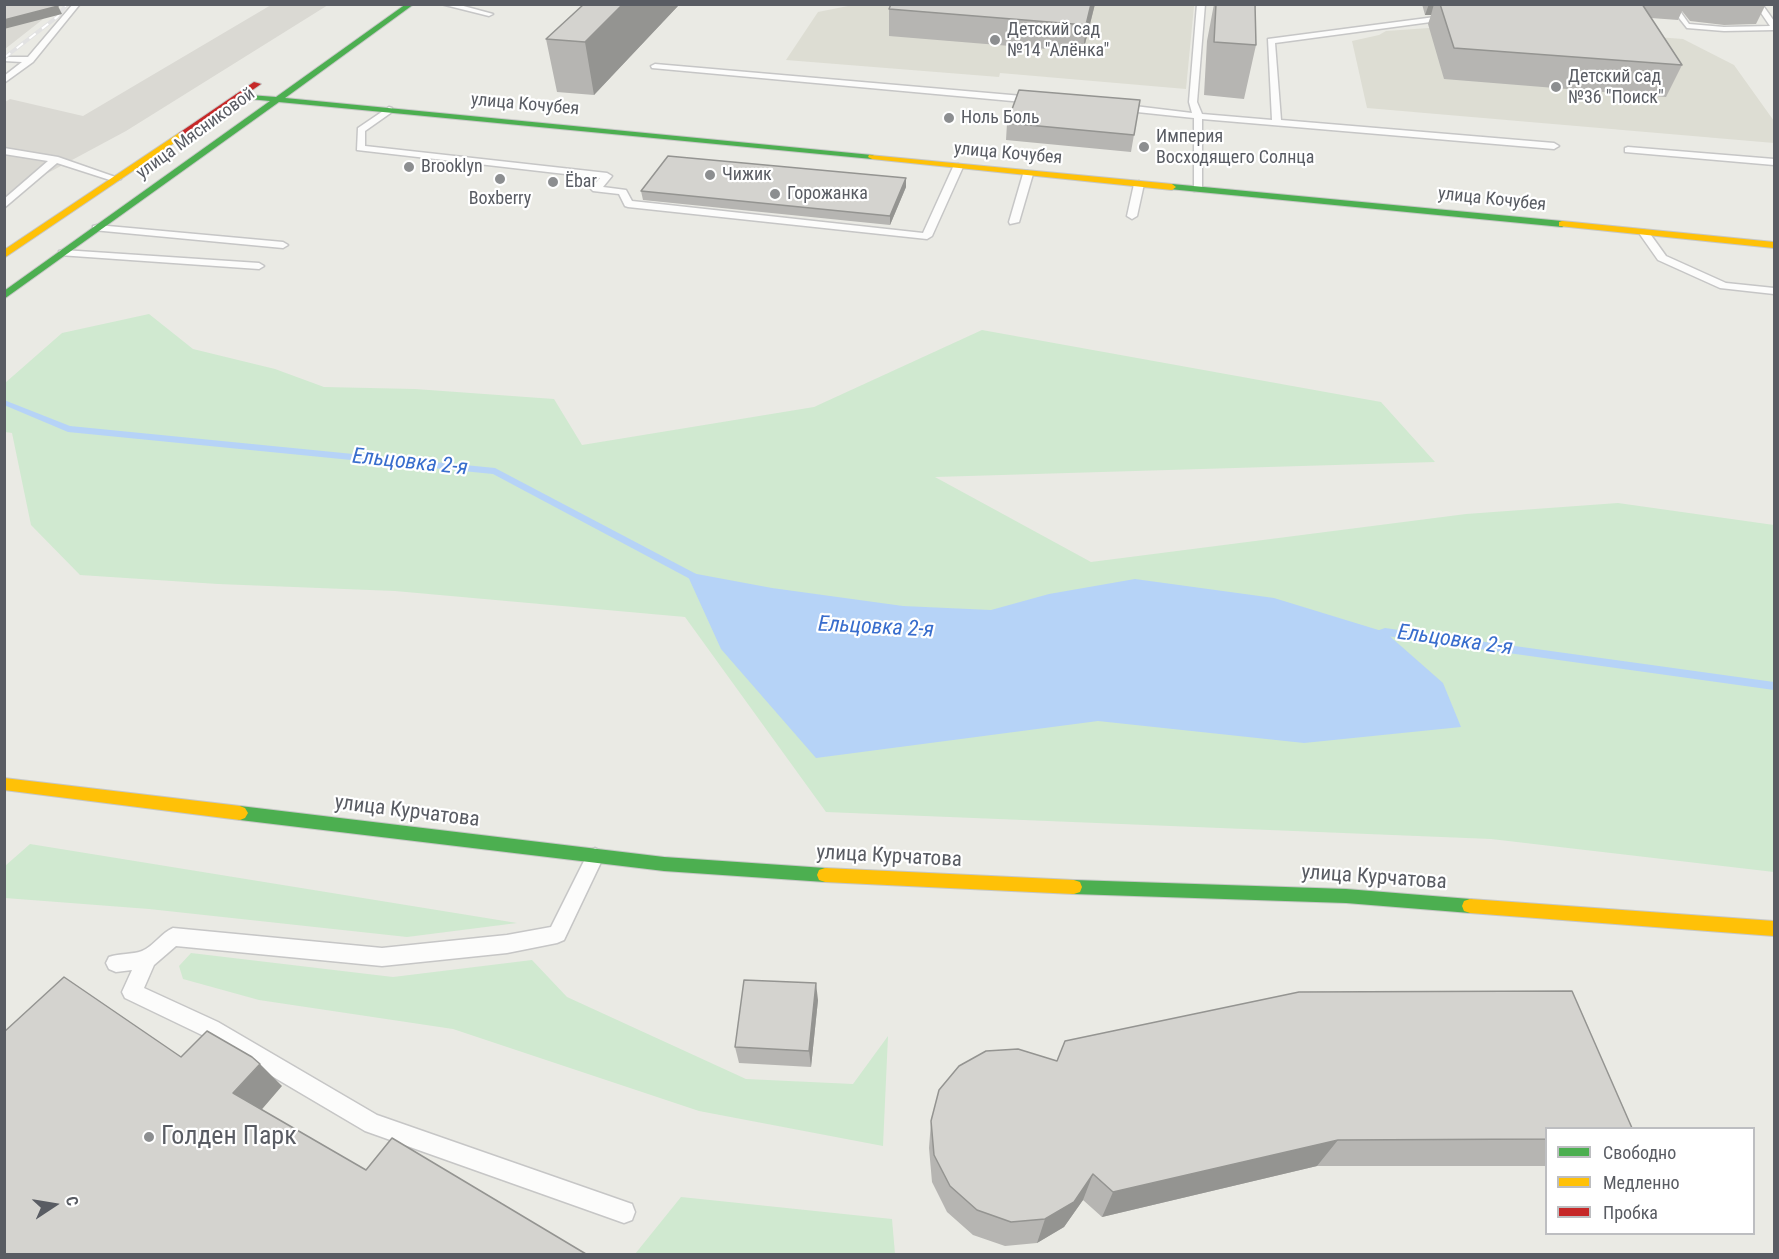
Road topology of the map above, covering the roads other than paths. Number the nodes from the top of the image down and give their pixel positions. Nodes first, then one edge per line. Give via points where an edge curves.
1 (77, 4) edge
2 (411, 4) edge
3 (444, 4) edge
4 (1201, 4) edge
5 (1671, 4) edge
6 (1758, 4) edge
7 (489, 14) dead end
8 (1456, 16) edge
9 (1774, 27) edge
10 (4, 59) edge
11 (30, 60) junction
12 (654, 66) dead end
13 (267, 77) dead end
14 (4, 81) edge
15 (239, 96) junction
16 (274, 100) junction
17 (1047, 101) edge
18 (1106, 106) edge
19 (389, 110) junction
20 (1198, 116) junction
21 (1277, 122) junction
22 (1554, 146) dead end
23 (1628, 150) dead end
24 (4, 152) edge
25 (55, 159) junction
26 (1774, 162) edge
27 (958, 167) junction
28 (1028, 174) junction
29 (116, 179) junction
30 (1139, 184) junction
31 (1197, 189) junction
32 (4, 205) edge
33 (1132, 216) dead end
34 (1014, 222) dead end
35 (98, 228) junction
36 (1644, 233) junction
37 (283, 245) dead end
38 (1774, 245) edge
39 (63, 253) junction
40 (4, 255) edge
41 (259, 266) dead end
42 (1774, 291) edge
43 (4, 296) edge
44 (4, 783) edge
45 (596, 856) junction
46 (1774, 929) edge
47 (147, 959) junction
48 (116, 963) dead end
49 (624, 1212) dead end

1 - 11 lane
2 - 16 street, улица Мясниковой
3 - 7 lane
4 - 20 lane via 1196,21 1193,102
5 - 9 lane via 1687,26
6 - 9 lane
8 - 21 lane via 1271,41
10 - 11 lane
11 - 14 lane
12 - 17 lane
13 - 15 street, улица Мясниковой
15 - 16 street, улица Кочубея
15 - 29 street, улица Мясниковой
16 - 19 street, улица Кочубея
16 - 35 street, улица Мясниковой
18 - 20 lane
19 - 27 street, улица Кочубея
19 - 27 lane via 361,130 360,148 607,176 596,189 623,192 628,204 927,236
20 - 21 lane
20 - 31 lane
21 - 22 lane
23 - 26 lane
24 - 25 lane
25 - 29 lane
25 - 32 lane
27 - 28 street, улица Кочубея
28 - 30 street, улица Кочубея
28 - 34 lane
29 - 40 street, улица Мясниковой
30 - 31 street, улица Кочубея
30 - 33 lane
31 - 36 street, улица Кочубея
35 - 37 lane
35 - 39 street, улица Мясниковой
36 - 38 street, улица Кочубея
36 - 42 lane via 1662,258 1724,286
39 - 41 lane
39 - 43 street, улица Мясниковой
44 - 45 street, улица Курчатова
45 - 46 street, улица Курчатова via 910,880 1346,896
45 - 47 lane via 557,934 507,944 382,957 173,937
47 - 48 lane
47 - 49 lane via 132,992 211,1029 372,1124

